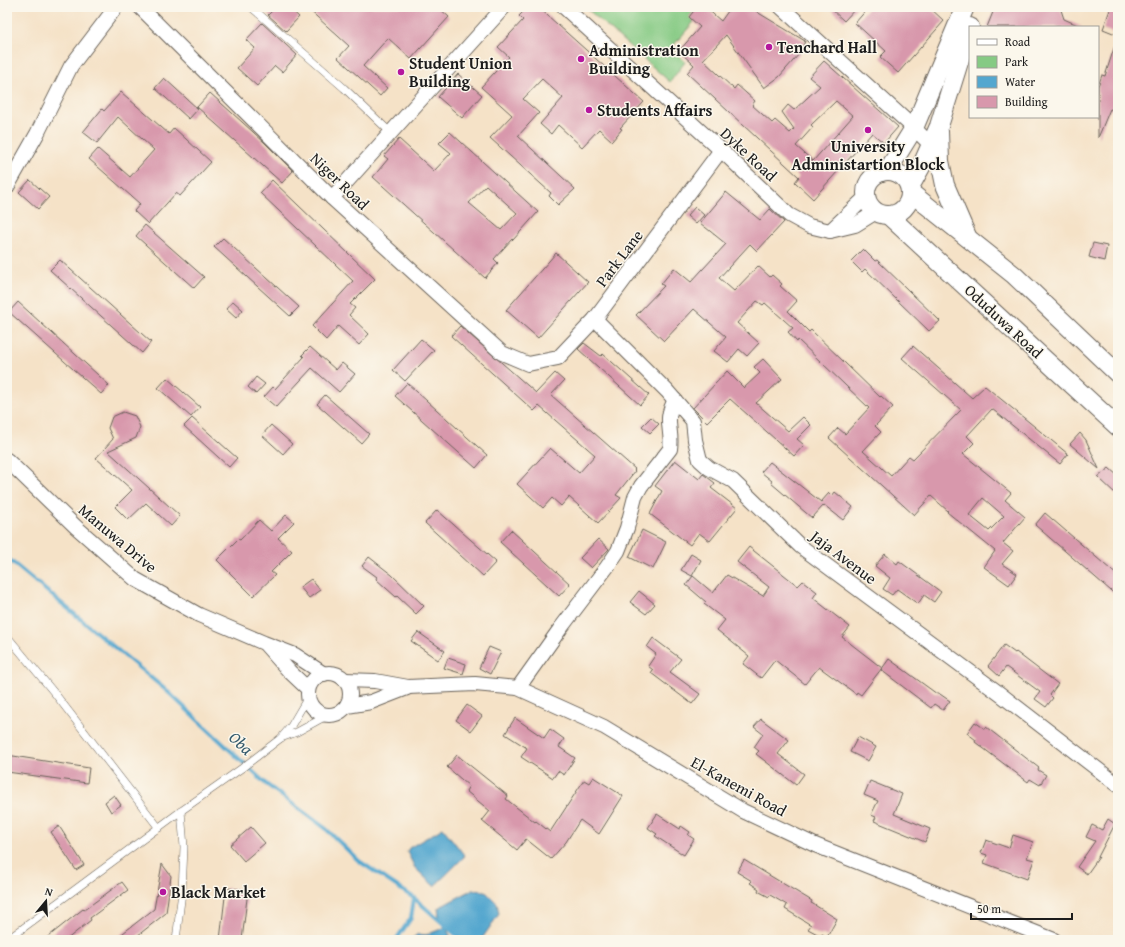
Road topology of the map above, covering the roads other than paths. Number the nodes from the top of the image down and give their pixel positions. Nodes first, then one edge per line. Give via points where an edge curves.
1 (116, 7) edge
2 (140, 7) edge
3 (251, 7) edge
4 (504, 7) edge
5 (564, 7) edge
6 (781, 7) edge
7 (967, 8) edge
8 (970, 26) edge
9 (969, 30) edge
10 (939, 126) junction
11 (914, 128) junction
12 (390, 132) junction
13 (931, 144) junction
14 (721, 150) junction
15 (888, 170) junction
16 (7, 187) edge
17 (910, 190) junction
18 (866, 197) junction
19 (332, 198) junction
20 (882, 214) junction
21 (830, 231) junction
22 (969, 239) junction
23 (595, 319) junction
24 (528, 364) joint
25 (1118, 374) edge
26 (675, 400) junction
27 (1118, 427) edge
28 (7, 460) edge
29 (7, 636) edge
30 (264, 643) junction
31 (324, 674) junction
32 (345, 680) junction
33 (408, 687) junction
34 (518, 688) junction
35 (308, 693) junction
36 (347, 706) junction
37 (328, 715) junction
38 (281, 738) junction
39 (1118, 785) edge
40 (181, 810) junction
41 (159, 828) junction
42 (7, 940) edge
43 (176, 940) edge
44 (1054, 940) edge

1 - 16 street via 71,66
2 - 19 street, Niger Road
3 - 12 lane
4 - 12 street
5 - 14 street, Dyke Road
6 - 11 street
7 - 8 street
7 - 11 street
9 - 10 street
10 - 13 street
10 - 22 street via 940,161 945,186
11 - 13 street
11 - 15 street
12 - 19 street
13 - 17 street
14 - 21 street, Dyke Road via 789,215 809,226
14 - 23 street, Park Lane
15 - 17 street via 902,175
15 - 18 street via 877,173 869,181 866,186
17 - 20 street via 910,199 902,211 896,214
17 - 22 street
18 - 20 street via 868,203
18 - 21 street
19 - 24 street, Niger Road via 502,353
20 - 21 street, Dyke Road via 855,225
20 - 27 street, Oduduwa Road
22 - 25 street via 1014,275
23 - 24 street, Park Lane via 558,358
23 - 26 street, Jaja Avenue
26 - 34 street via 668,420 670,449 635,497 618,551
26 - 39 street, Jaja Avenue via 693,421 700,460 709,468 733,481 800,546
28 - 30 street, Manuwa Drive via 76,527 135,579 199,615
29 - 41 lane
30 - 31 street, Manuwa Drive via 295,655
30 - 35 street, Manuwa Drive
31 - 32 street via 332,673
31 - 35 street via 316,677
32 - 33 street, El-Kanemi Road via 375,681
32 - 36 street via 350,694
33 - 34 street, El-Kanemi Road via 475,684
33 - 36 street, El-Kanemi Road via 371,702
34 - 44 street, El-Kanemi Road via 604,727 703,788 815,845
35 - 37 street via 314,710
35 - 38 lane
36 - 37 street via 342,711
37 - 38 lane
38 - 40 lane
40 - 41 lane
40 - 43 lane via 184,847
41 - 42 lane

